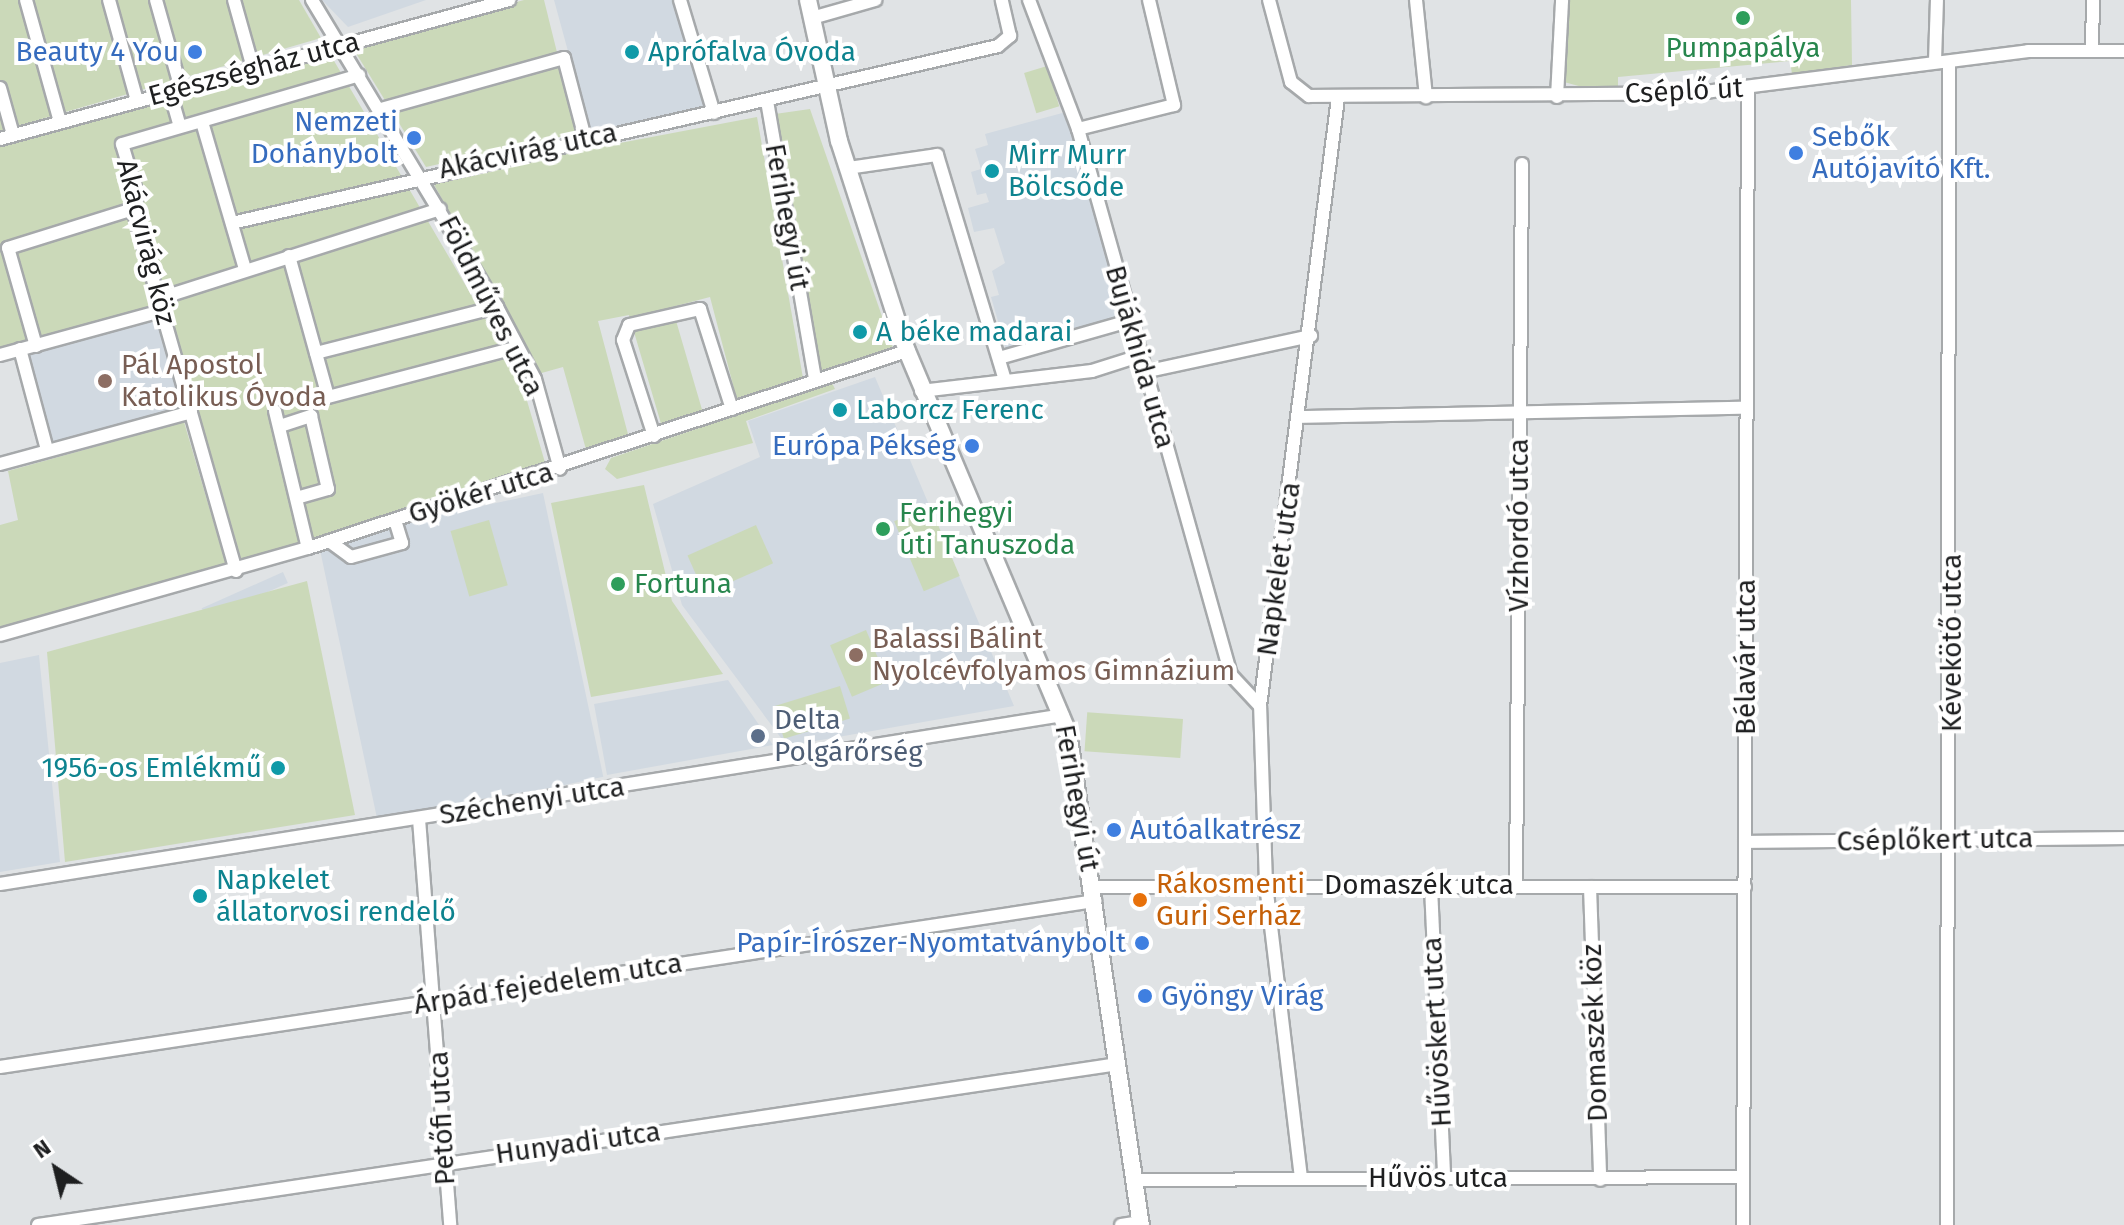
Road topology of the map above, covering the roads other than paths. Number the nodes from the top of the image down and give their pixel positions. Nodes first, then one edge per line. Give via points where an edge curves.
1 (26, 0) edge
2 (109, 0) edge
3 (156, 0) edge
4 (234, 0) edge
5 (312, 0) edge
6 (509, 0) edge
7 (680, 0) edge
8 (808, 0) edge
9 (875, 0) edge
10 (1002, 0) edge
11 (1029, 0) edge
12 (1149, 0) edge
13 (1269, 0) edge
14 (1416, 0) edge
15 (1562, 0) edge
16 (1937, 0) edge
17 (2093, 0) edge
18 (812, 18) junction
19 (339, 45) junction
20 (2092, 50) junction
21 (2124, 51) edge
22 (1935, 62) junction
23 (1949, 62) junction
24 (253, 68) junction
25 (359, 75) junction
26 (0, 88) edge
27 (825, 88) junction
28 (1748, 89) junction
29 (176, 90) junction
30 (1426, 97) junction
31 (1557, 97) junction
32 (1338, 98) junction
33 (137, 101) junction
34 (767, 101) junction
35 (381, 109) junction
36 (714, 113) junction
37 (60, 122) junction
38 (202, 122) junction
39 (180, 127) junction
40 (1078, 129) junction
41 (6, 137) edge
42 (585, 138) junction
43 (122, 144) joint
44 (1522, 164) dead end
45 (848, 168) junction
46 (420, 174) junction
47 (133, 209) junction
48 (440, 209) junction
49 (232, 223) junction
50 (289, 256) junction
51 (245, 269) junction
52 (160, 305) junction
53 (497, 307) junction
54 (1129, 321) junction
55 (1311, 336) junction
56 (36, 346) junction
57 (518, 347) junction
58 (20, 349) junction
59 (907, 351) junction
60 (316, 353) junction
61 (0, 355) edge
62 (1139, 356) junction
63 (999, 358) junction
64 (1144, 372) junction
65 (815, 379) junction
66 (1005, 380) junction
67 (921, 391) junction
68 (1746, 408) junction
69 (732, 409) junction
70 (275, 411) dead end
71 (191, 412) junction
72 (1520, 413) junction
73 (1300, 417) junction
74 (280, 426) junction
75 (654, 436) junction
76 (47, 450) junction
77 (1, 461) edge
78 (560, 469) junction
79 (297, 498) junction
80 (395, 520) junction
81 (329, 541) junction
82 (308, 548) junction
83 (236, 571) junction
84 (0, 635) edge
85 (1260, 706) junction
86 (1063, 715) junction
87 (419, 819) junction
88 (2124, 838) edge
89 (1953, 840) junction
90 (1745, 842) junction
91 (0, 884) edge
92 (1266, 884) junction
93 (1516, 886) junction
94 (1431, 887) junction
95 (1590, 887) junction
96 (1745, 887) junction
97 (1094, 894) junction
98 (436, 1001) junction
99 (1118, 1064) junction
100 (0, 1067) edge
101 (443, 1163) junction
102 (1444, 1177) junction
103 (1742, 1177) junction
104 (1301, 1178) junction
105 (1135, 1180) junction
106 (1600, 1180) junction
107 (1141, 1224) edge
108 (38, 1225) edge
109 (450, 1225) edge
110 (1121, 1225) edge
111 (1743, 1225) edge
112 (1947, 1225) edge

1 - 37 street
2 - 33 street
3 - 29 street
4 - 24 street
5 - 19 street, Földműves utca
6 - 19 street, Egészségház utca
7 - 36 street
8 - 18 main road, Ferihegyi út
9 - 18 street
10 - 27 street via 1010,30 1005,43
11 - 40 street, Bujákhida utca
12 - 40 street via 1174,105
13 - 32 street via 1291,82 1309,96
14 - 30 street
15 - 31 street
16 - 22 street
17 - 20 street
18 - 27 main road, Ferihegyi út
19 - 24 street, Egészségház utca
19 - 25 street, Földműves utca
20 - 21 street, Cséplő út
20 - 23 street, Cséplő út
22 - 23 street, Cséplő út
22 - 28 street, Cséplő út
23 - 89 street, Kévekötő utca
24 - 29 street, Egészségház utca
25 - 35 street, Földműves utca
25 - 38 street, Egészségház utca
26 - 41 street
27 - 34 street, Akácvirág utca
27 - 45 main road, Ferihegyi út
28 - 31 street, Cséplő út
28 - 68 street, Bélavár utca
29 - 33 street, Egészségház utca
29 - 39 street
30 - 31 street, Cséplő út
30 - 32 street, Cséplő út
32 - 55 street, Napkelet utca
33 - 37 street, Egészségház utca
34 - 36 street, Akácvirág utca
34 - 65 street, Ferihegyi út
35 - 42 street via 564,58
35 - 46 street, Földműves utca
36 - 42 street, Akácvirág utca
37 - 41 street, Egészségház utca
38 - 39 street, Egészségház utca
38 - 49 street
39 - 43 street, Egészségház utca
40 - 54 street, Bujákhida utca
42 - 46 street, Akácvirág utca
43 - 47 street, Akácvirág köz via 137,194
44 - 72 street, Vízhordó utca
45 - 59 main road, Ferihegyi út
45 - 63 street via 937,155
46 - 48 street, Földműves utca
46 - 49 street, Akácvirág utca
47 - 52 street, Akácvirág köz
47 - 56 street via 8,248
48 - 50 street, Akácvirág utca
48 - 53 street, Földműves utca
49 - 51 street
50 - 51 street, Akácvirág utca
50 - 60 street
51 - 52 street, Akácvirág utca
52 - 56 street, Akácvirág utca
52 - 71 street, Akácvirág köz
53 - 57 street, Földműves utca
53 - 60 street
54 - 62 street, Bujákhida utca
54 - 63 street
55 - 64 street
55 - 73 street, Napkelet utca
56 - 58 street, Akácvirág utca
57 - 60 street via 328,397
57 - 78 street, Földműves utca
58 - 61 street, Akácvirág utca
58 - 76 street
59 - 65 street, Gyökér utca
59 - 67 main road, Ferihegyi út
62 - 64 street, Bujákhida utca
62 - 66 street via 1092,371
63 - 66 street
64 - 85 street, Bujákhida utca via 1231,675
65 - 69 street, Gyökér utca
66 - 67 street
67 - 86 main road, Ferihegyi út
68 - 72 street
68 - 90 street, Bélavár utca
69 - 75 street, Gyökér utca
69 - 75 street via 700,309 637,323 623,340
70 - 74 street
71 - 76 street
71 - 83 street, Akácvirág köz
72 - 73 street
72 - 93 street, Vízhordó utca
73 - 85 street, Napkelet utca
74 - 79 street
74 - 79 street via 311,416 328,489
75 - 78 street, Gyökér utca
76 - 77 street
78 - 80 street, Gyökér utca
79 - 82 street
80 - 81 street, Gyökér utca
80 - 81 street via 402,543 351,557
81 - 82 street, Gyökér utca
82 - 83 street, Gyökér utca
83 - 84 street, Gyökér utca
85 - 92 street, Napkelet utca
86 - 87 street, Széchenyi utca
86 - 97 main road, Ferihegyi út
87 - 91 street, Széchenyi utca
87 - 98 street, Petőfi utca
88 - 89 street, Cséplőkert utca
89 - 90 street, Cséplőkert utca
89 - 112 street, Kévekötő utca
90 - 96 street, Bélavár utca
92 - 94 street, Domaszék utca
92 - 97 street, Domaszék utca
92 - 104 street, Napkelet utca
93 - 94 street, Domaszék utca
93 - 95 street, Domaszék utca
94 - 102 street, Hűvöskert utca
95 - 96 street, Domaszék utca
95 - 106 street, Domaszék köz
96 - 103 street, Bélavár utca
97 - 98 street, Árpád fejedelem utca
97 - 99 main road, Ferihegyi út
98 - 100 street, Árpád fejedelem utca
98 - 101 street, Petőfi utca
99 - 101 street, Hunyadi utca
99 - 105 main road, Ferihegyi út
101 - 108 street, Hunyadi utca
101 - 109 street, Petőfi utca
102 - 104 street, Hűvös utca
102 - 106 street, Hűvös utca
103 - 106 street, Hűvös utca
103 - 111 street, Bélavár utca
104 - 105 street, Hűvös utca
105 - 107 main road, Ferihegyi út
107 - 110 street

